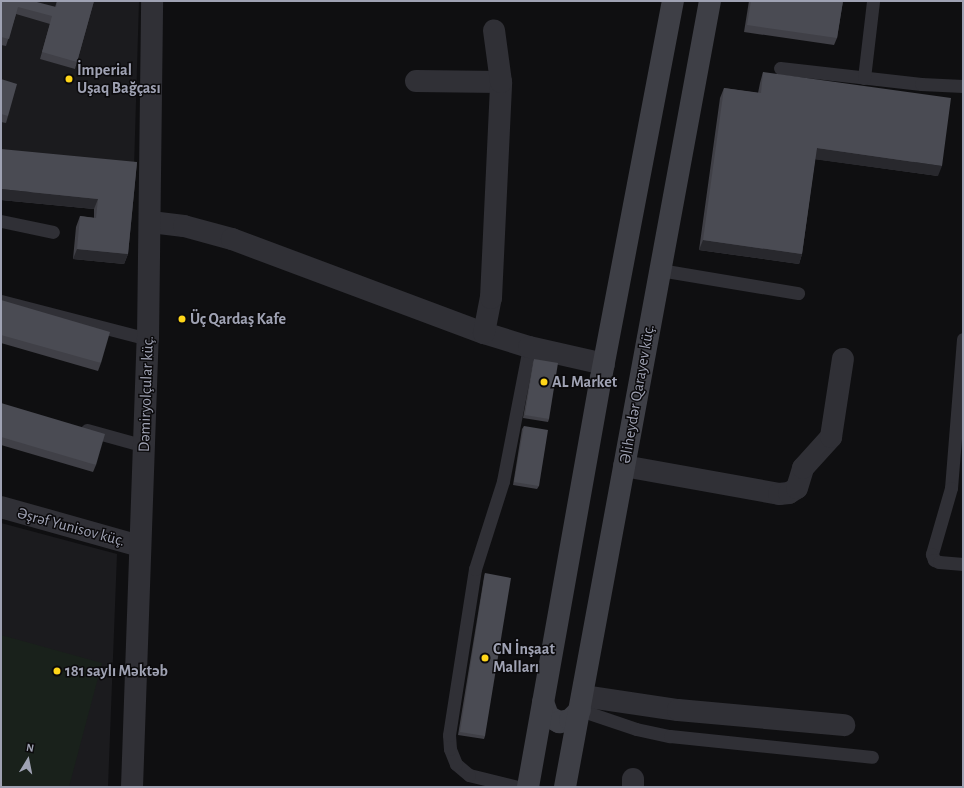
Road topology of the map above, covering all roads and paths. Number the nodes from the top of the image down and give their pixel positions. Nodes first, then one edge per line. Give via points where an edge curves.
1 (152, 1) edge
2 (673, 1) edge
3 (710, 1) edge
4 (873, 1) edge
5 (494, 30) dead end
6 (780, 68) dead end
7 (864, 78) junction
8 (416, 81) dead end
9 (501, 82) junction
10 (963, 86) edge
11 (1, 221) edge
12 (151, 222) junction
13 (53, 232) dead end
14 (660, 270) junction
15 (798, 293) dead end
16 (1, 301) edge
17 (484, 333) junction
18 (148, 339) junction
19 (963, 339) edge
20 (529, 347) junction
21 (843, 359) dead end
22 (604, 364) junction
23 (77, 427) edge
24 (145, 446) junction
25 (624, 466) junction
26 (1, 508) edge
27 (140, 546) junction
28 (963, 564) edge
29 (543, 702) junction
30 (581, 703) junction
31 (844, 725) dead end
32 (872, 757) dead end
33 (132, 787) edge
34 (518, 787) edge
35 (528, 787) edge
36 (565, 787) edge

1 - 12 street, Dəmiryolçular küç.
2 - 22 main road
3 - 14 main road, Əliheydər Qarayev küç.
4 - 7 lane
5 - 9 street
6 - 7 lane
7 - 10 lane
8 - 9 street
9 - 17 street via 491,298
11 - 13 lane
12 - 17 street via 184,226 232,239
12 - 18 street, Dəmiryolçular küç.
14 - 15 lane
14 - 25 main road, Əliheydər Qarayev küç.
16 - 18 lane
17 - 20 street
18 - 24 street, Dəmiryolçular küç.
19 - 28 lane via 951,488 932,554 934,560 939,562
20 - 22 street
20 - 34 lane via 501,487 475,569 449,735 450,749 456,764 469,775
21 - 25 street via 831,437 803,468 797,488 789,493 779,494
22 - 29 main road
23 - 24 lane
24 - 27 street, Dəmiryolçular küç.
25 - 30 main road, Əliheydər Qarayev küç.
26 - 27 street, Əşrəf Yunisov küç.
27 - 33 street, Dəmiryolçular küç.
29 - 30 main road via 548,716 559,722 570,720
29 - 35 main road
30 - 31 street
30 - 32 lane via 636,729 670,736
30 - 36 main road, Əliheydər Qarayev küç.

